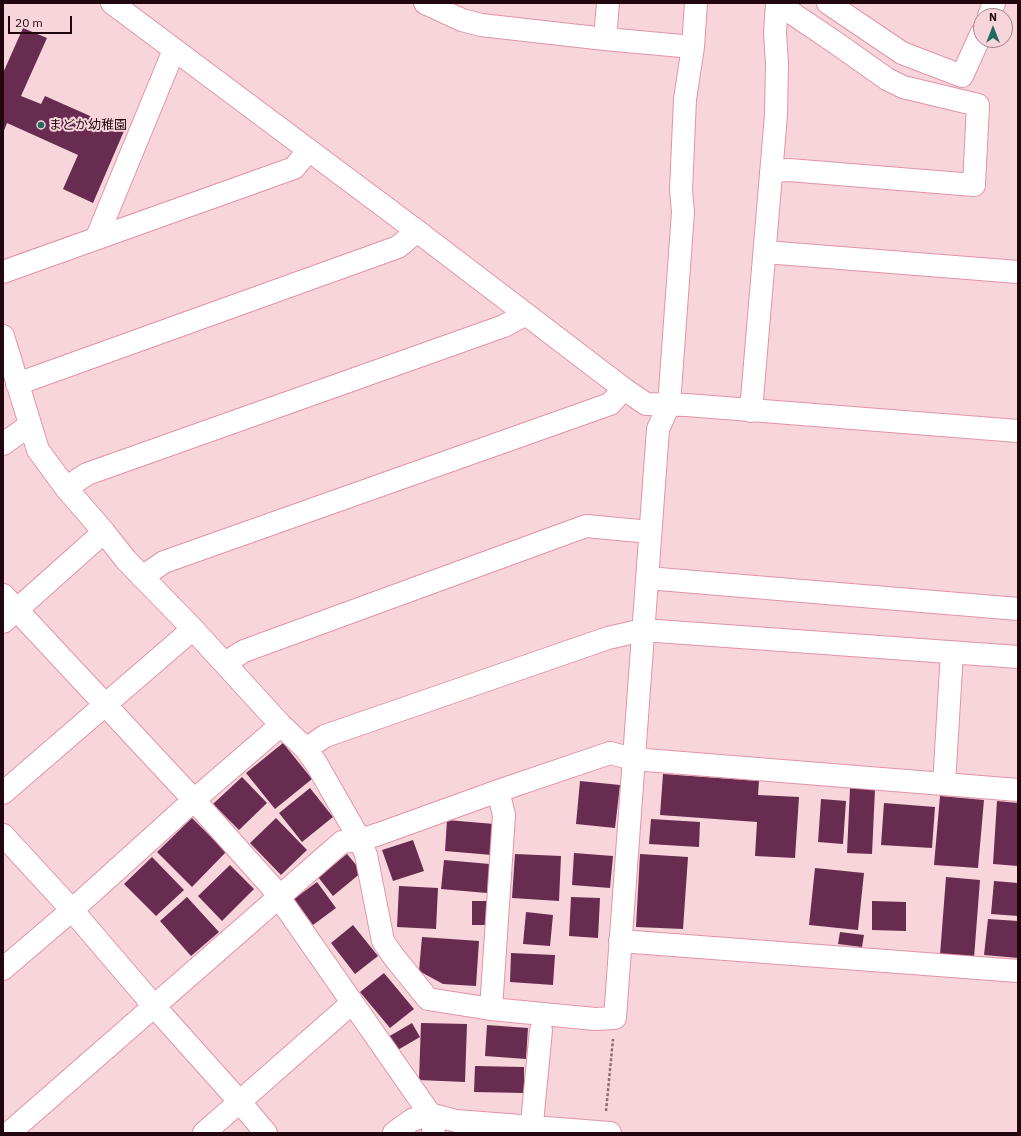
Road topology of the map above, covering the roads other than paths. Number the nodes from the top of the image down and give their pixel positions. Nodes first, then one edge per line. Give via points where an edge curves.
1 (112, 3) edge
2 (425, 3) edge
3 (608, 3) edge
4 (696, 3) edge
5 (777, 3) edge
6 (828, 3) edge
7 (605, 39) junction
8 (693, 47) junction
9 (975, 48) edge
10 (174, 50) junction
11 (308, 151) junction
12 (771, 171) junction
13 (417, 231) junction
14 (97, 238) junction
15 (765, 252) junction
16 (3, 272) edge
17 (1018, 272) edge
18 (526, 314) junction
19 (4, 343) edge
20 (17, 384) junction
21 (624, 389) junction
22 (669, 405) junction
23 (751, 411) junction
24 (30, 425) junction
25 (1018, 431) edge
26 (3, 444) edge
27 (66, 488) junction
28 (104, 532) junction
29 (650, 532) junction
30 (142, 577) junction
31 (647, 578) junction
32 (8, 609) edge
33 (1018, 609) edge
34 (193, 629) junction
35 (643, 630) junction
36 (952, 652) junction
37 (1018, 656) edge
38 (225, 663) junction
39 (106, 705) junction
40 (281, 724) junction
41 (306, 749) junction
42 (633, 759) junction
43 (944, 784) junction
44 (1018, 790) edge
45 (498, 791) junction
46 (3, 793) edge
47 (194, 800) junction
48 (3, 835) edge
49 (360, 840) junction
50 (280, 896) junction
51 (72, 910) junction
52 (620, 941) junction
53 (3, 969) edge
54 (1018, 971) edge
55 (352, 1003) junction
56 (154, 1006) junction
57 (491, 1010) junction
58 (540, 1030) dead end
59 (239, 1101) junction
60 (432, 1124) edge
61 (531, 1130) edge
62 (9, 1133) edge
63 (204, 1133) edge
64 (266, 1133) edge
65 (394, 1133) edge
66 (604, 1133) edge
67 (610, 1133) edge

1 - 10 street
2 - 7 street via 462,20 481,25
3 - 7 street
4 - 8 street
5 - 12 street via 776,116
5 - 12 street via 887,79 903,87 978,105 974,185 789,170
6 - 9 street via 902,53 962,76
7 - 8 street
8 - 22 street via 686,99 681,190 683,212
10 - 11 street
10 - 14 street
11 - 13 street
11 - 14 street via 294,168
12 - 15 street
13 - 18 street
13 - 20 street via 398,247
14 - 16 street
15 - 17 street
15 - 23 street
18 - 21 street
18 - 27 street via 504,326 87,474
19 - 20 street
20 - 24 street
21 - 22 street via 646,404
21 - 30 street via 610,404 164,562
22 - 23 street
22 - 29 street via 658,428
23 - 25 street
24 - 26 street
24 - 27 street via 38,450
27 - 28 street
28 - 30 street
28 - 32 street
29 - 31 street
29 - 38 street via 586,526 244,650
30 - 34 street
31 - 33 street
31 - 35 street
32 - 39 street
34 - 38 street
34 - 39 street
35 - 36 street
35 - 41 street via 600,641 325,736
35 - 42 street
36 - 37 street
36 - 43 street
38 - 40 street
39 - 46 street
39 - 47 street
40 - 41 street
40 - 47 street
41 - 49 street
42 - 43 street
42 - 45 street via 610,753
42 - 52 street
43 - 44 street
45 - 49 street
45 - 57 street via 504,814
47 - 50 street
47 - 51 street
48 - 51 street
49 - 50 street via 342,842
49 - 57 street via 366,855 383,941 394,957 428,999
50 - 55 street
50 - 56 street
51 - 53 street
51 - 56 street
52 - 54 street
52 - 57 street via 615,1018 595,1019
55 - 59 street
55 - 60 street
56 - 59 street
56 - 62 street
58 - 61 street
59 - 63 street
59 - 64 street
60 - 61 street via 456,1121
60 - 65 street via 412,1120
61 - 66 street
66 - 67 street

